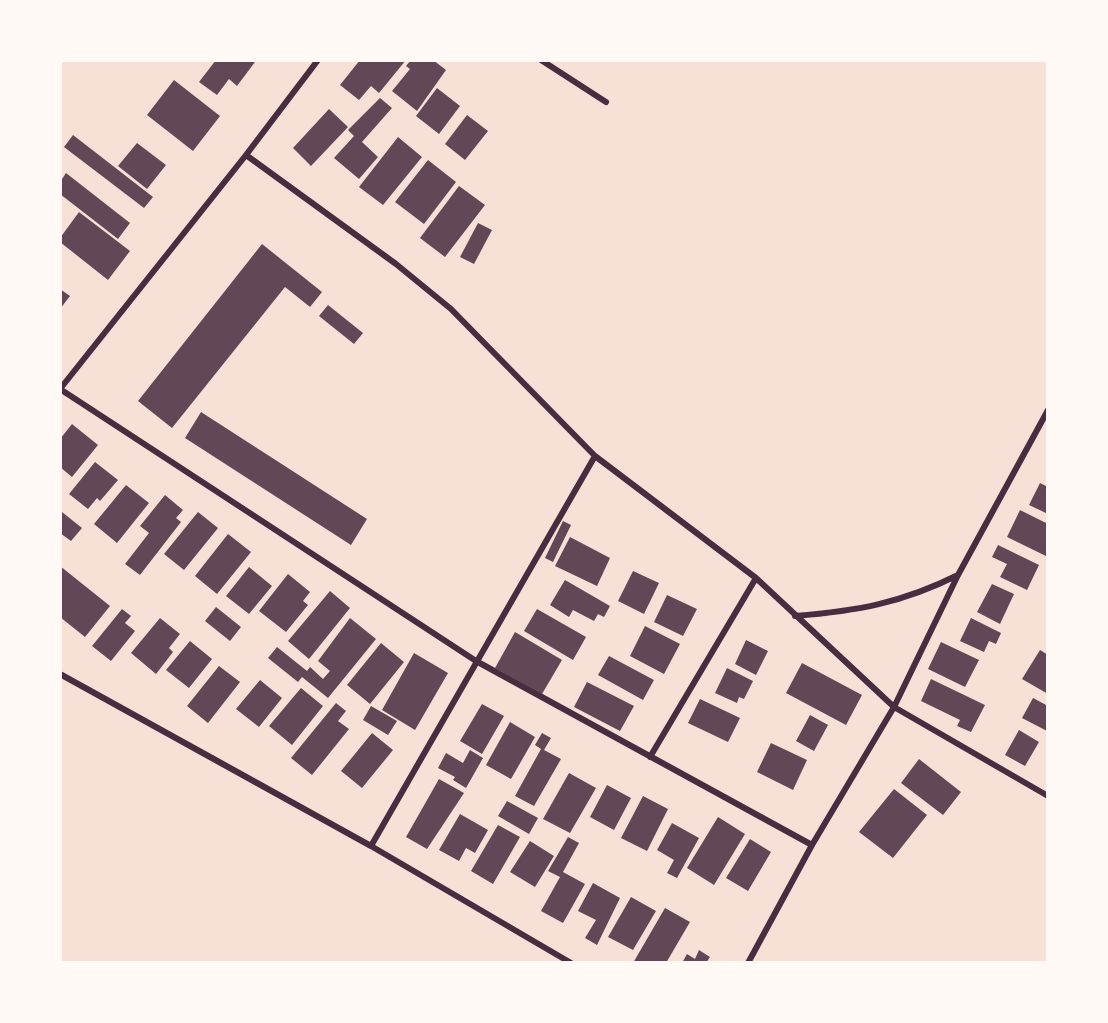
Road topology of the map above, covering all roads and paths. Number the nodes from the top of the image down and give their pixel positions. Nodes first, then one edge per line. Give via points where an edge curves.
1 (318, 60) edge
2 (541, 60) edge
3 (606, 102) dead end
4 (246, 155) junction
5 (60, 389) edge
6 (1048, 410) edge
7 (595, 456) junction
8 (958, 575) junction
9 (756, 578) junction
10 (795, 616) junction
11 (476, 661) junction
12 (60, 674) edge
13 (894, 707) junction
14 (650, 757) junction
15 (1048, 796) edge
16 (812, 845) junction
17 (371, 846) junction
18 (571, 963) edge
19 (748, 963) edge

1 - 4 street
2 - 3 street
4 - 5 street
4 - 7 street via 451,309
5 - 11 street
6 - 8 street
7 - 9 street
7 - 11 street
8 - 10 street via 880,606
8 - 13 street
9 - 10 street
9 - 14 street
10 - 13 street
11 - 14 street
11 - 17 street
12 - 17 street
13 - 15 street
13 - 16 street
14 - 16 street
16 - 19 street
17 - 18 street

